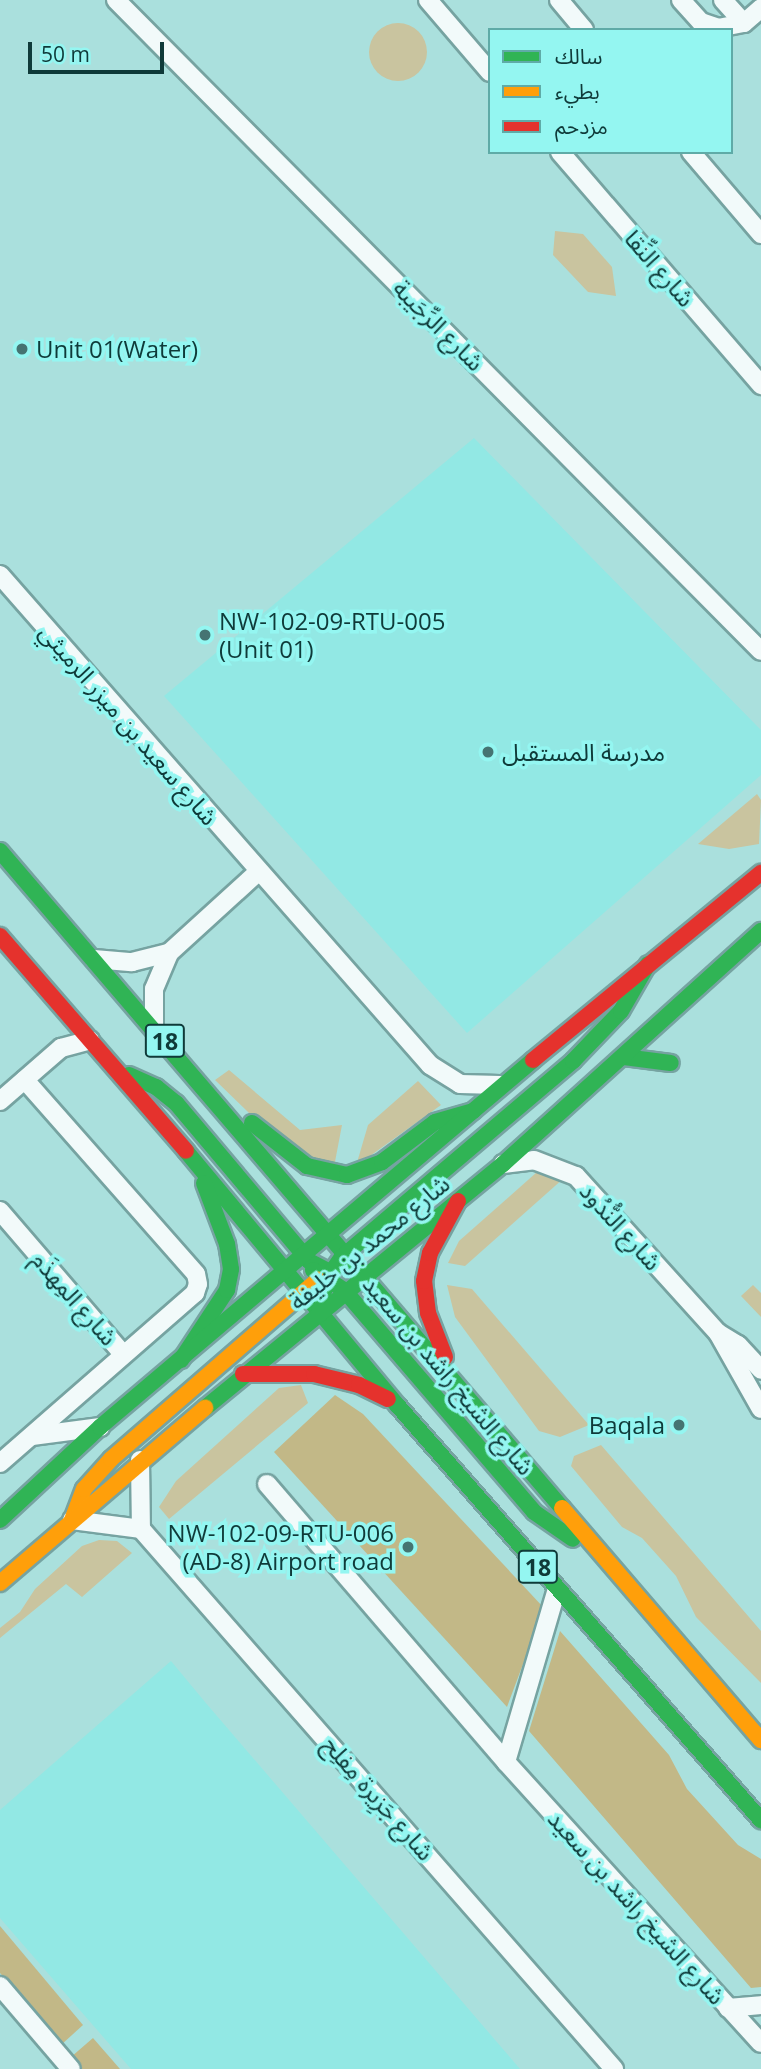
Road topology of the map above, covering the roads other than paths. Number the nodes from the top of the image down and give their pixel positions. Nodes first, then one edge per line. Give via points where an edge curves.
1 (428, 0) edge
2 (559, 0) edge
3 (681, 0) edge
4 (723, 0) edge
5 (122, 2) edge
6 (761, 8) edge
7 (744, 23) junction
8 (582, 28) edge
9 (721, 28) edge
10 (730, 28) edge
11 (488, 70) edge
12 (562, 154) edge
13 (693, 154) edge
14 (761, 233) edge
15 (761, 385) edge
16 (0, 575) edge
17 (761, 651) edge
18 (0, 851) edge
19 (257, 873) junction
20 (761, 873) edge
21 (761, 931) edge
22 (0, 936) edge
23 (169, 953) junction
24 (94, 959) junction
25 (648, 964) junction
26 (66, 1013) junction
27 (154, 1029) junction
28 (90, 1040) junction
29 (61, 1048) junction
30 (625, 1058) junction
31 (671, 1063) dead end
32 (118, 1072) junction
33 (25, 1080) junction
34 (500, 1085) junction
35 (209, 1096) junction
36 (0, 1101) edge
37 (473, 1111) junction
38 (195, 1160) junction
39 (503, 1164) junction
40 (458, 1201) junction
41 (0, 1211) edge
42 (329, 1231) junction
43 (303, 1253) junction
44 (347, 1253) junction
45 (285, 1268) junction
46 (326, 1274) junction
47 (365, 1274) junction
48 (344, 1290) junction
49 (305, 1293) junction
50 (319, 1310) junction
51 (718, 1333) junction
52 (122, 1353) junction
53 (181, 1360) junction
54 (761, 1370) edge
55 (243, 1374) junction
56 (454, 1381) junction
57 (398, 1406) junction
58 (761, 1409) edge
59 (100, 1427) junction
60 (32, 1436) junction
61 (140, 1460) junction
62 (0, 1463) edge
63 (267, 1484) dead end
64 (0, 1520) edge
65 (72, 1520) junction
66 (141, 1529) junction
67 (593, 1548) junction
68 (0, 1583) edge
69 (557, 1589) junction
70 (761, 1740) edge
71 (506, 1762) junction
72 (761, 1820) edge
73 (0, 1986) edge
74 (761, 2005) edge
75 (728, 2008) junction
76 (761, 2043) edge
77 (71, 2069) edge
78 (614, 2069) edge

1 - 11 street
2 - 8 street
3 - 9 street via 709,26
4 - 7 street
5 - 17 street, شارع الرِّجَيبة
6 - 7 street
7 - 10 street
12 - 15 street, شارع النِّقا
13 - 14 street
16 - 19 street, شارع سعيد بن ميزر الرميثي
18 - 24 main road, شارع الشيخ راشد بن سعيد / 18
19 - 23 street
19 - 34 street, شارع سعيد بن ميزر الرميثي via 447,1079 472,1087
20 - 25 main road, شارع محمد بن خليفة
21 - 30 main road, شارع محمد بن خليفة
22 - 26 main road, 18
23 - 24 street via 132,962
23 - 27 street via 154,989
24 - 27 main road, شارع الشيخ راشد بن سعيد / 18
25 - 34 main road, شارع محمد بن خليفة
25 - 44 main road via 621,1011 573,1061
26 - 28 main road, 18
26 - 29 street
27 - 35 main road, شارع الشيخ راشد بن سعيد / 18
28 - 29 street
28 - 32 main road, 18
29 - 33 street
30 - 31 main road
30 - 39 main road, شارع محمد بن خليفة
32 - 38 main road, 18
32 - 43 main road via 143,1080 176,1103
33 - 36 street
33 - 52 street via 196,1274 195,1293
34 - 37 main road, شارع محمد بن خليفة
35 - 37 main road via 307,1166 334,1175 371,1168 435,1122
35 - 42 main road, شارع الشيخ راشد بن سعيد / 18
37 - 42 main road, شارع محمد بن خليفة
38 - 45 main road, 18
38 - 53 main road via 223,1231 231,1269 227,1290
39 - 40 main road, شارع محمد بن خليفة
39 - 51 street, شارع النُّدُود via 534,1160 563,1168 607,1207
40 - 47 main road, شارع محمد بن خليفة
40 - 56 main road via 430,1253 424,1281 428,1313
41 - 52 street, شارع المِهذَم
42 - 43 main road, شارع محمد بن خليفة
42 - 44 main road, شارع الشيخ راشد بن سعيد / 18
42 - 46 main road
43 - 45 main road, شارع محمد بن خليفة
43 - 46 main road
44 - 46 main road
44 - 47 main road, شارع الشيخ راشد بن سعيد / 18
45 - 46 main road
45 - 49 main road, 18
45 - 53 main road, شارع محمد بن خليفة
46 - 47 main road
46 - 48 main road
46 - 49 main road
46 - 50 main road
47 - 48 main road, شارع محمد بن خليفة
47 - 56 main road, شارع الشيخ راشد بن سعيد / 18
48 - 50 main road, شارع محمد بن خليفة
48 - 67 main road via 534,1512
49 - 50 main road, 18
49 - 65 main road via 111,1459 84,1489
50 - 55 main road, شارع محمد بن خليفة
50 - 57 main road, 18
51 - 54 street, شارع النُّدُود
51 - 58 street, شارع النُّدُود
52 - 60 street
53 - 59 main road, شارع محمد بن خليفة
55 - 57 main road via 290,1372 337,1379 380,1393
55 - 61 main road, شارع محمد بن خليفة
56 - 67 main road, شارع الشيخ راشد بن سعيد / 18
57 - 69 main road, 18
59 - 60 street
59 - 64 main road, شارع محمد بن خليفة
60 - 62 street
61 - 65 main road, شارع محمد بن خليفة
61 - 66 street
63 - 71 street, شارع الشيخ راشد بن سعيد
65 - 66 street
65 - 68 main road, شارع محمد بن خليفة
66 - 78 street, شارع جَزِيرة مِفلِح
67 - 70 main road, شارع الشيخ راشد بن سعيد / 18
69 - 71 street
69 - 72 main road, 18
71 - 75 street, شارع الشيخ راشد بن سعيد
73 - 77 street
74 - 75 street
75 - 76 street, شارع الشيخ راشد بن سعيد

